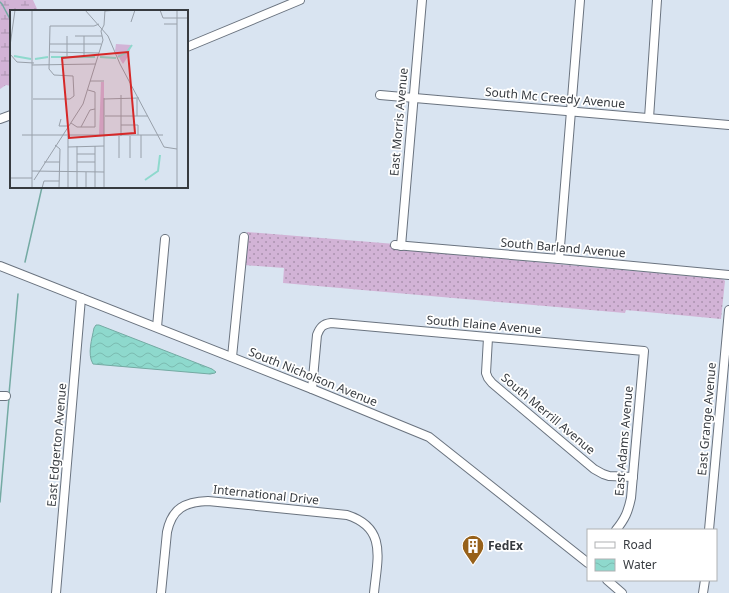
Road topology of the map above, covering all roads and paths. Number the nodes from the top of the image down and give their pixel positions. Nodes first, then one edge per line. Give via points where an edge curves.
1 (300, 0) edge
2 (422, 0) edge
3 (580, 0) edge
4 (657, 0) edge
5 (188, 47) edge
6 (380, 95) dead end
7 (414, 98) junction
8 (571, 112) junction
9 (10, 115) edge
10 (649, 118) junction
11 (0, 120) edge
12 (729, 125) edge
13 (244, 237) dead end
14 (165, 239) dead end
15 (398, 246) joint
16 (559, 259) junction
17 (0, 266) edge
18 (729, 275) edge
19 (81, 298) junction
20 (729, 310) edge
21 (157, 327) junction
22 (488, 338) junction
23 (644, 351) joint
24 (232, 357) junction
25 (312, 389) junction
26 (633, 478) junction
27 (617, 529) edge
28 (709, 529) edge
29 (587, 561) edge
30 (608, 581) edge
31 (705, 581) edge
32 (618, 591) edge
33 (56, 593) edge
34 (160, 593) edge
35 (374, 593) edge
36 (703, 593) edge

1 - 5 street
2 - 7 street, East Morris Avenue
3 - 8 street
4 - 10 street
6 - 7 street, South Mc Creedy Avenue
7 - 8 street, South Mc Creedy Avenue
7 - 15 street, East Morris Avenue
8 - 10 street, South Mc Creedy Avenue
8 - 16 street
9 - 11 street
10 - 12 street, South Mc Creedy Avenue
13 - 24 street
14 - 21 street
15 - 16 street, South Barland Avenue
16 - 18 street, South Barland Avenue
17 - 19 street, South Nicholson Avenue
19 - 21 street, South Nicholson Avenue
19 - 33 street, East Edgerton Avenue
20 - 28 street, East Grange Avenue
21 - 24 street, South Nicholson Avenue
22 - 23 street, South Elaine Avenue
22 - 25 street, South Elaine Avenue via 327,324 322,326 317,335
22 - 26 street, South Merrill Avenue via 486,373 492,383 594,468 609,476
23 - 26 street, East Adams Avenue
24 - 25 street, South Nicholson Avenue
25 - 29 street, South Nicholson Avenue via 429,437
26 - 27 street, East Adams Avenue via 629,510
30 - 32 street
31 - 36 street
34 - 35 street, International Drive via 168,525 176,510 188,504 208,501 348,515 358,519 369,526 376,541

